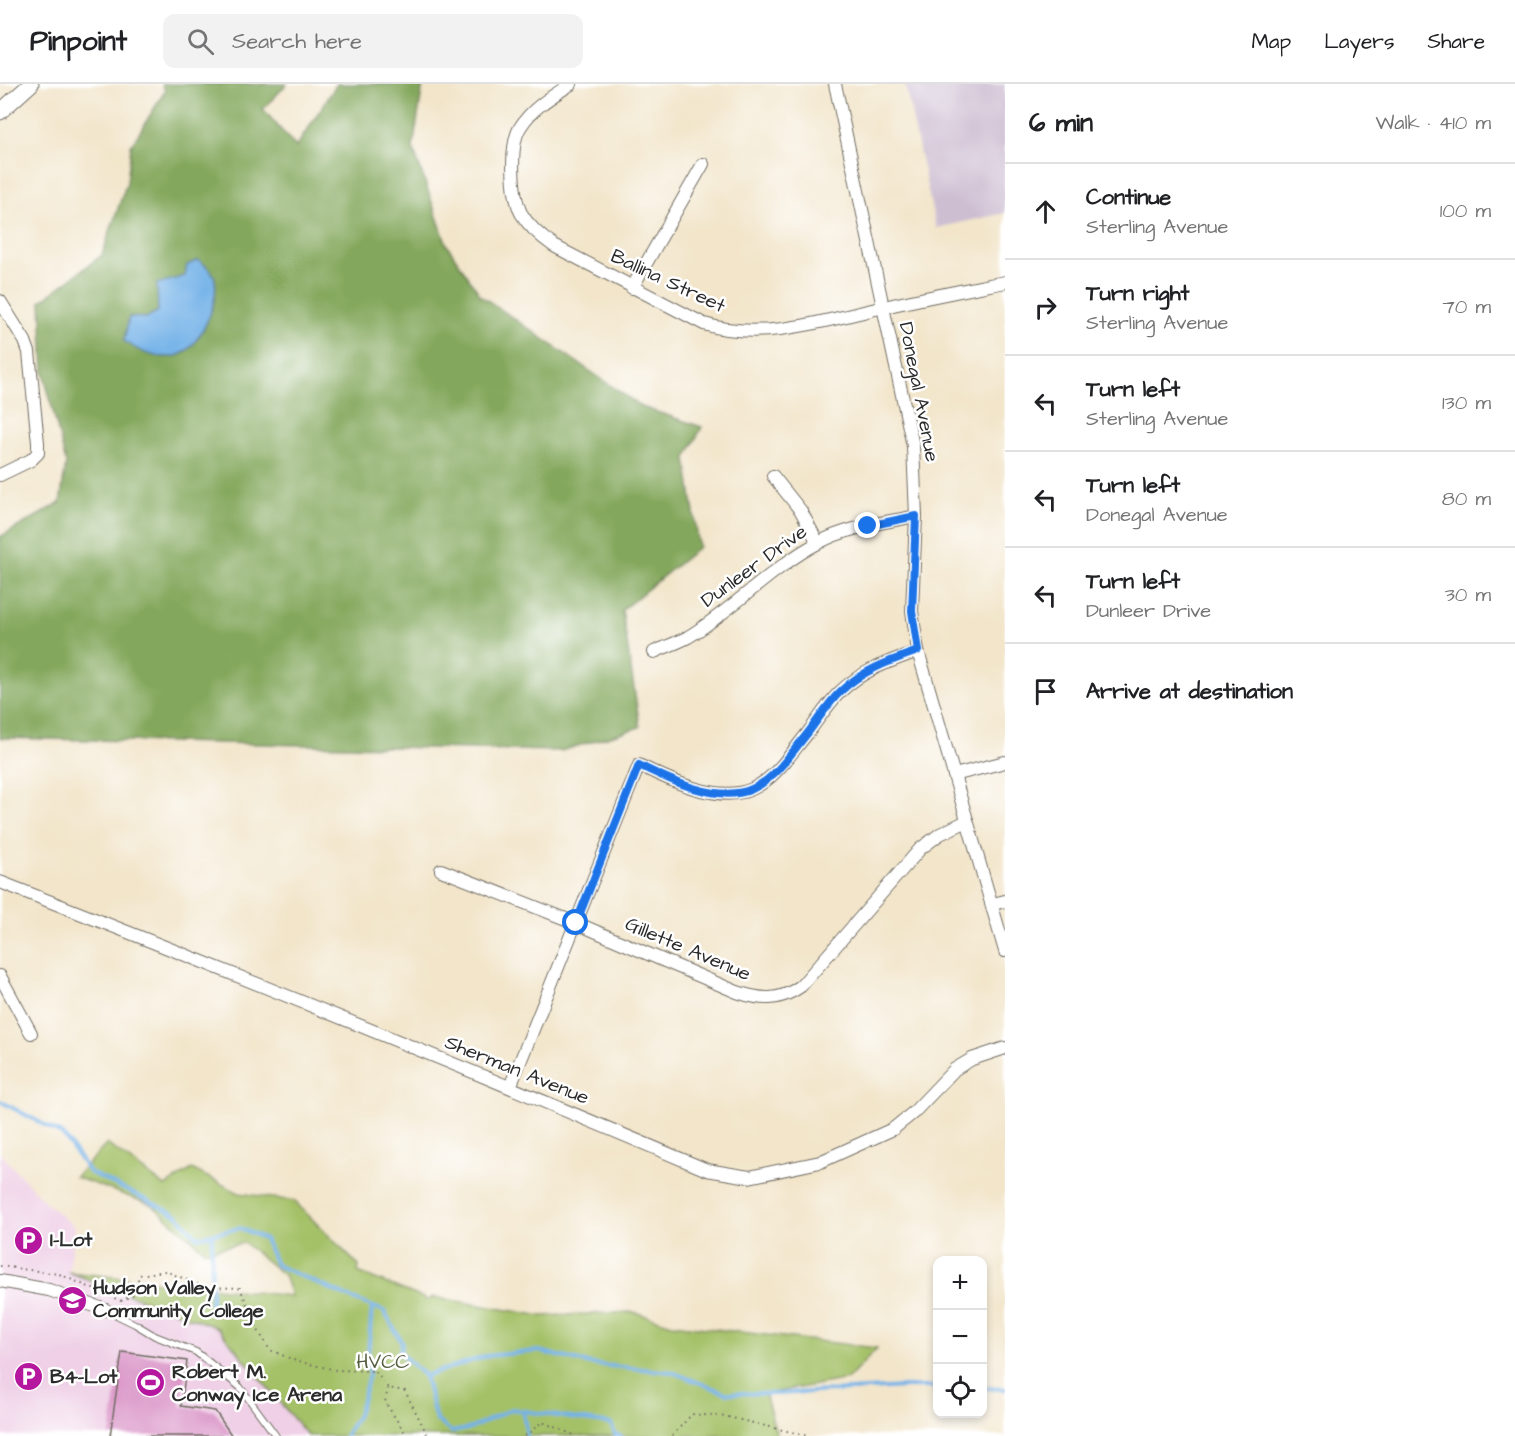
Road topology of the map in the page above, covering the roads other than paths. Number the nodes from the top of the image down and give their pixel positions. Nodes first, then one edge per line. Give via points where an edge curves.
1 (32, 84) edge
2 (571, 84) edge
3 (835, 84) edge
4 (0, 112) edge
5 (703, 164) dead end
6 (1005, 282) edge
7 (632, 288) junction
8 (882, 307) junction
9 (2, 309) edge
10 (0, 475) edge
11 (773, 476) dead end
12 (916, 516) junction
13 (818, 543) junction
14 (918, 651) junction
15 (654, 652) dead end
16 (1005, 762) edge
17 (954, 775) junction
18 (967, 821) junction
19 (441, 870) dead end
20 (0, 882) edge
21 (999, 903) edge
22 (576, 923) junction
23 (1005, 951) edge
24 (0, 976) edge
25 (31, 1033) dead end
26 (1005, 1048) edge
27 (510, 1087) junction
28 (0, 1281) edge
29 (106, 1310) joint
30 (276, 1436) edge

1 - 4 street
2 - 7 street, Ballina Street via 535,109 516,133 513,163 517,201 521,213 540,237
3 - 8 street, Donegal Avenue
5 - 7 street
6 - 8 street, Ballina Street
7 - 8 street, Ballina Street via 722,330 766,330
8 - 12 street, Donegal Avenue via 913,446
9 - 10 street via 29,352 38,453
11 - 13 street via 801,511
12 - 13 street, Dunleer Drive via 868,526
12 - 14 street, Donegal Avenue via 912,611
13 - 15 street, Dunleer Drive via 686,638
14 - 17 street, Donegal Avenue
14 - 22 street via 876,666 846,686 783,763 752,789 732,794 702,791 639,765
16 - 17 street
17 - 18 street, Donegal Avenue
18 - 21 street, Donegal Avenue
18 - 22 street, Gillette Avenue via 920,849 801,986 779,998 755,998 737,992
19 - 22 street, Gillette Avenue
20 - 27 street, Sherman Avenue
21 - 23 street, Donegal Avenue
22 - 27 street
24 - 25 street
26 - 27 street, Sherman Avenue via 955,1069 914,1112 872,1140 820,1162 749,1177 707,1170
28 - 29 street via 49,1290
29 - 30 lane via 196,1352 240,1387

